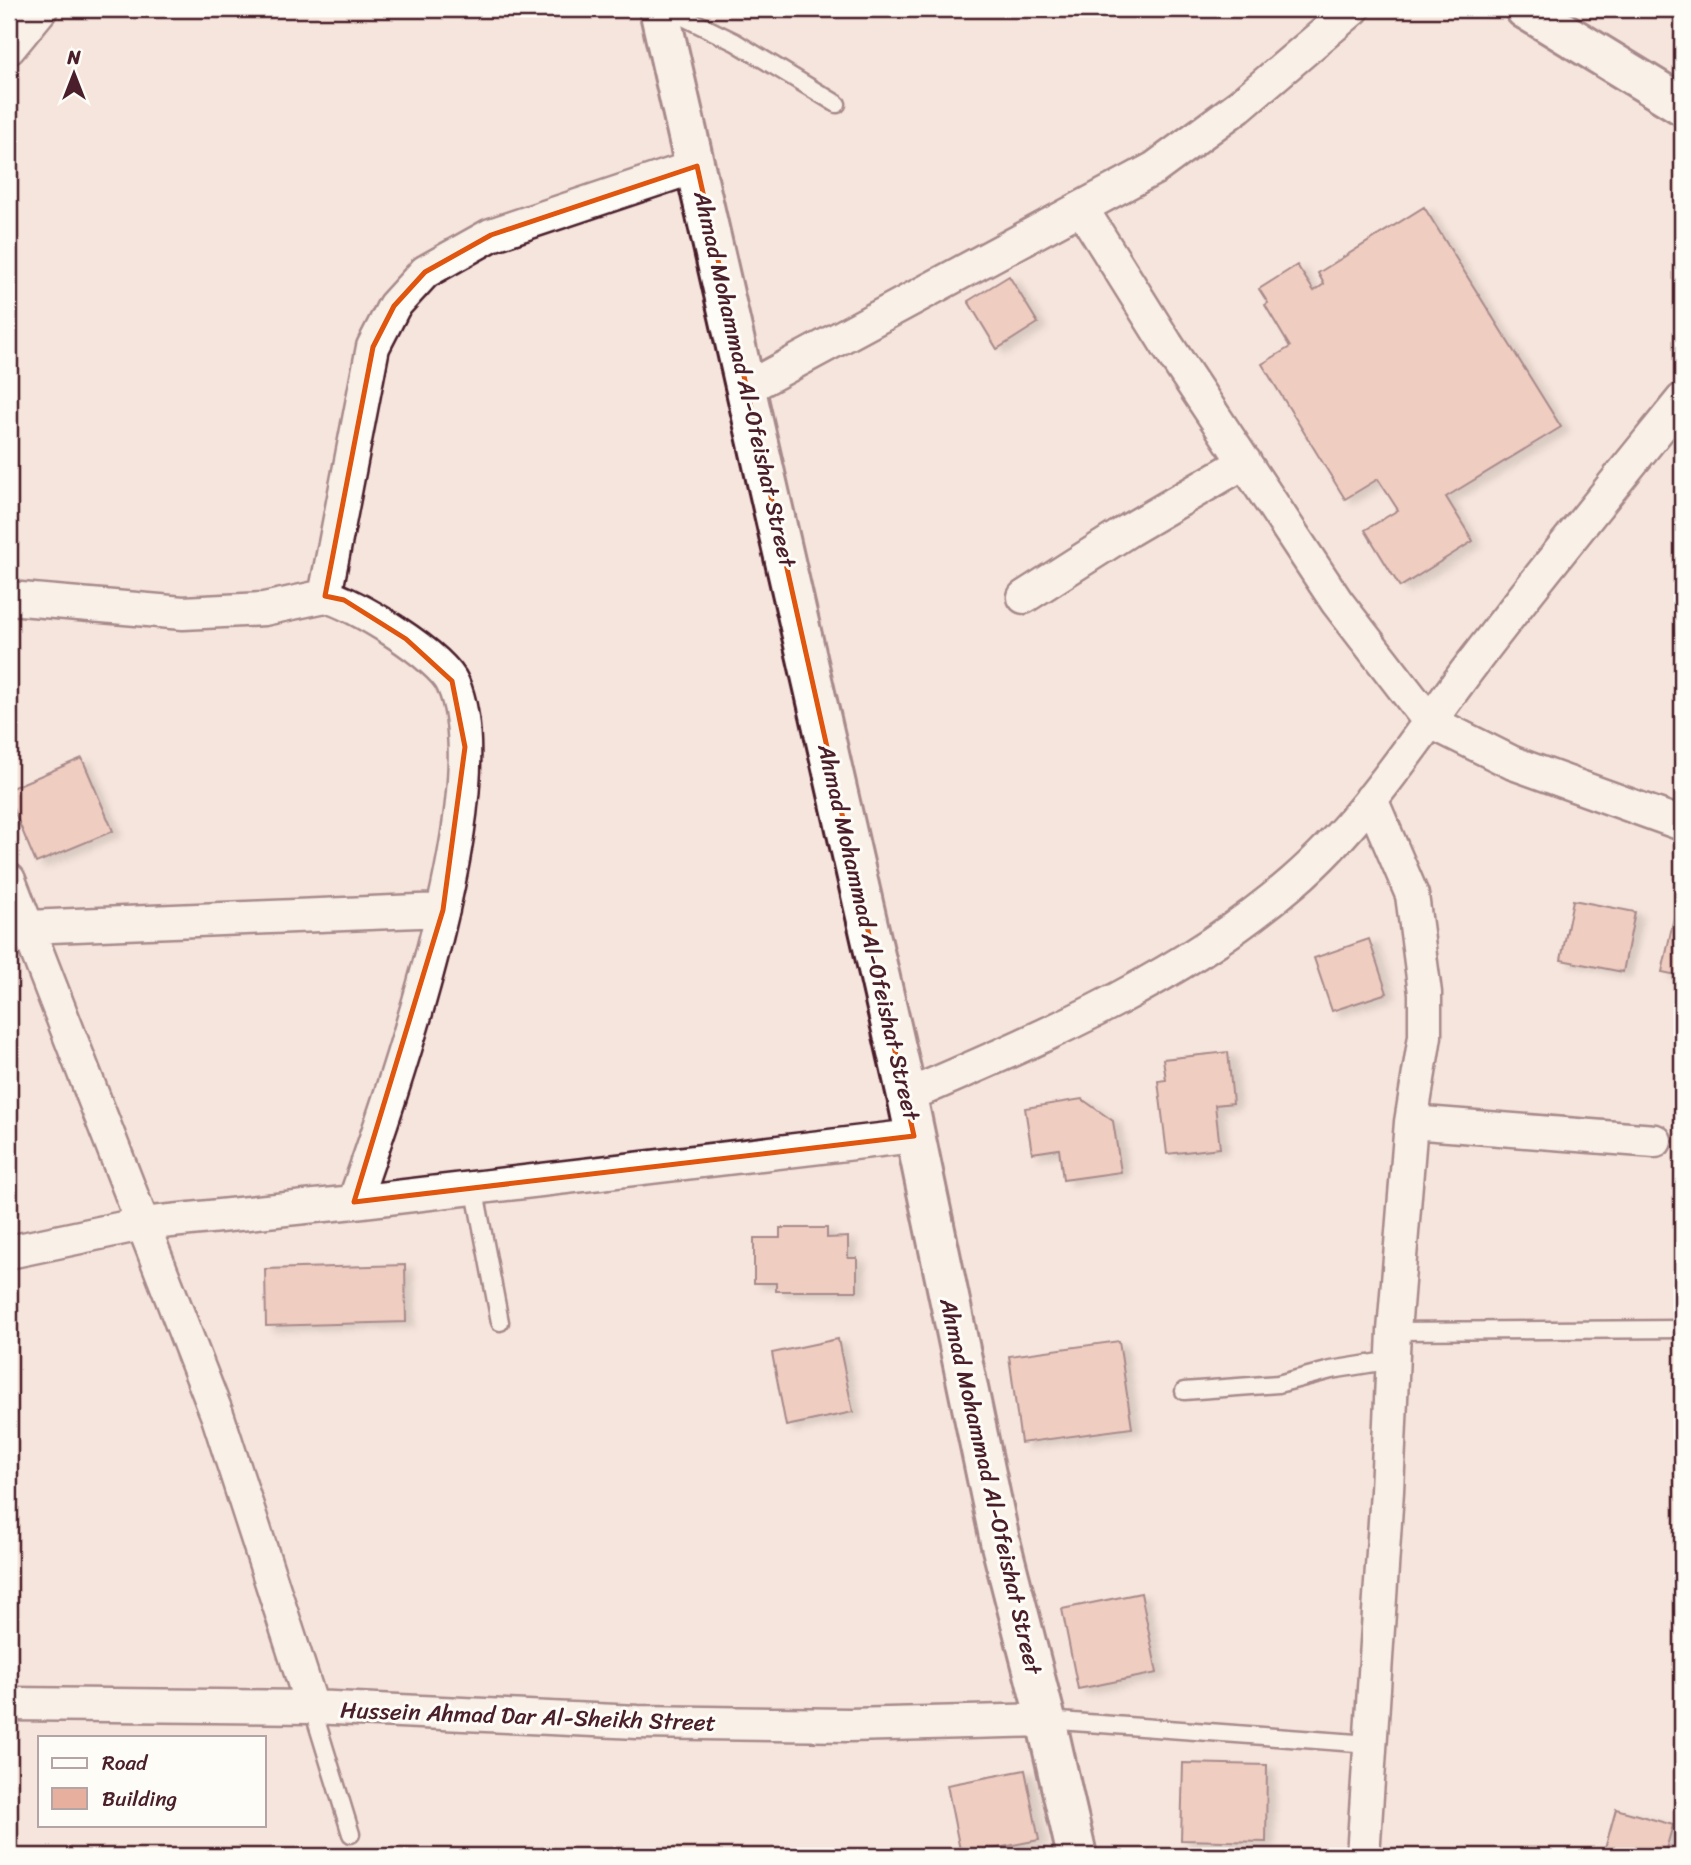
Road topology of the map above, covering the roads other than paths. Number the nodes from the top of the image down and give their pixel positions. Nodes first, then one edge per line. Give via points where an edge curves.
1 (41, 9) edge
2 (659, 9) edge
3 (667, 9) edge
4 (1353, 9) edge
5 (1525, 9) edge
6 (9, 48) edge
7 (837, 104) dead end
8 (1682, 105) edge
9 (697, 166) junction
10 (1082, 209) junction
11 (747, 388) junction
12 (1682, 400) edge
13 (1245, 462) junction
14 (325, 596) junction
15 (1024, 597) dead end
16 (9, 598) edge
17 (1429, 721) junction
18 (1371, 799) junction
19 (1682, 824) edge
20 (9, 880) edge
21 (443, 909) junction
22 (27, 927) junction
23 (907, 1096) junction
24 (1411, 1122) junction
25 (914, 1136) junction
26 (1655, 1141) dead end
27 (474, 1186) junction
28 (354, 1202) junction
29 (142, 1224) junction
30 (9, 1252) edge
31 (500, 1322) dead end
32 (1682, 1329) edge
33 (1393, 1345) junction
34 (1184, 1391) dead end
35 (9, 1703) edge
36 (313, 1707) junction
37 (1046, 1720) junction
38 (1370, 1744) junction
39 (351, 1834) dead end
40 (1077, 1856) edge
41 (1363, 1856) edge

1 - 6 street
2 - 9 street, Ahmad Mohammad Al-Ofeishat Street
3 - 7 lane via 735,42
4 - 10 street via 1156,168
5 - 8 street
9 - 11 street, Ahmad Mohammad Al-Ofeishat Street
9 - 14 street via 491,236 425,272 394,306 373,347
10 - 11 street
10 - 13 street
11 - 23 street, Ahmad Mohammad Al-Ofeishat Street
12 - 17 street via 1558,550
13 - 15 street
13 - 17 street via 1337,602
14 - 16 street via 264,609 183,613
14 - 21 street via 344,600 406,639 452,681 465,747
17 - 18 street
17 - 19 street via 1513,764
18 - 23 street via 1333,846 1293,882 1247,920 1155,981 1046,1036
18 - 24 street via 1412,895 1419,940 1425,1036
20 - 22 street
21 - 22 street
21 - 28 street via 389,1104
22 - 29 street
23 - 25 street, Ahmad Mohammad Al-Ofeishat Street
24 - 26 street
24 - 33 street
25 - 27 street
25 - 37 street, Ahmad Mohammad Al-Ofeishat Street via 1000,1541
27 - 28 street
27 - 31 lane
28 - 29 street
29 - 30 street
29 - 36 street via 218,1417
32 - 33 lane
33 - 34 lane via 1331,1370 1278,1384
33 - 38 street
35 - 36 street, Hussein Ahmad Dar Al-Sheikh Street
36 - 37 street, Hussein Ahmad Dar Al-Sheikh Street via 638,1722 849,1725
36 - 39 lane
37 - 38 lane
37 - 40 street, Ahmad Mohammad Al-Ofeishat Street
38 - 41 street

